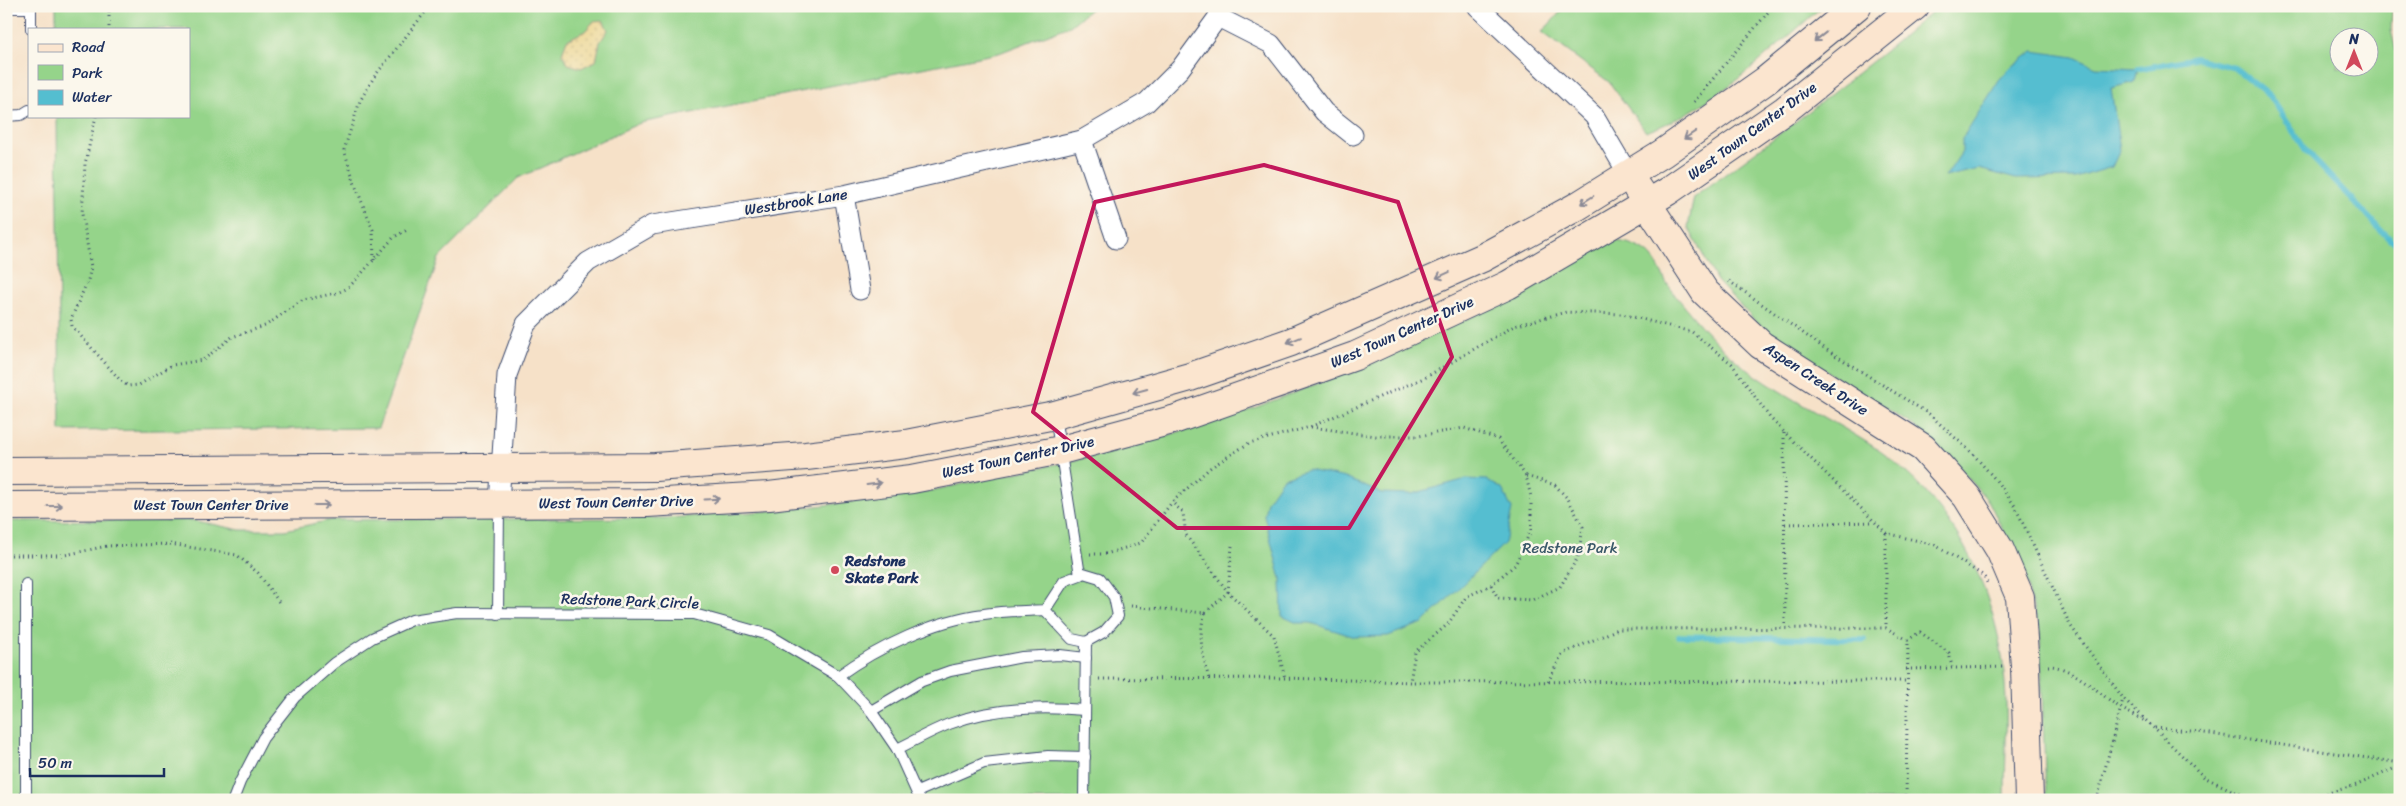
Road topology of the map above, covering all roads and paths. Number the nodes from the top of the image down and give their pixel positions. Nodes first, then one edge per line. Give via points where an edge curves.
1 (109, 6) edge
2 (430, 6) edge
3 (1477, 6) edge
4 (1773, 6) edge
5 (1857, 6) edge
6 (1914, 6) edge
7 (30, 7) edge
8 (6, 8) edge
9 (1219, 12) edge
10 (31, 28) edge
11 (109, 28) edge
12 (1689, 108) dead end
13 (28, 111) edge
14 (6, 116) edge
15 (96, 118) edge
16 (1353, 134) dead end
17 (1082, 140) junction
18 (1628, 174) junction
19 (844, 195) junction
20 (1647, 203) junction
21 (407, 230) dead end
22 (1116, 240) dead end
23 (374, 260) junction
24 (860, 290) dead end
25 (1055, 415) junction
26 (1310, 427) junction
27 (1784, 433) junction
28 (1060, 450) junction
29 (500, 467) junction
30 (6, 471) edge
31 (1526, 476) junction
32 (1172, 502) junction
33 (499, 504) junction
34 (6, 506) edge
35 (1875, 522) junction
36 (1785, 524) junction
37 (1886, 532) junction
38 (1232, 546) dead end
39 (1076, 553) junction
40 (6, 555) edge
41 (1080, 572) junction
42 (26, 584) dead end
43 (1491, 585) junction
44 (1991, 590) dead end
45 (1228, 592) junction
46 (281, 605) dead end
47 (1131, 606) dead end
48 (1045, 610) junction
49 (1206, 613) junction
50 (498, 614) junction
51 (1785, 628) junction
52 (1886, 628) junction
53 (1908, 640) junction
54 (1086, 642) junction
55 (1086, 658) junction
56 (2006, 659) dead end
57 (1952, 667) dead end
58 (2008, 668) dead end
59 (838, 676) junction
60 (1285, 678) junction
61 (1099, 679) dead end
62 (1209, 679) junction
63 (1906, 681) junction
64 (1410, 682) junction
65 (1548, 682) junction
66 (2123, 698) dead end
67 (1085, 710) junction
68 (871, 711) junction
69 (2154, 728) dead end
70 (897, 749) junction
71 (1084, 757) junction
72 (2400, 764) edge
73 (918, 796) edge
74 (26, 800) edge
75 (233, 800) edge
76 (1084, 800) edge
77 (1906, 800) edge
78 (2029, 800) edge
79 (2098, 800) edge
80 (2302, 800) edge

1 - 11 path
2 - 23 path via 374,77 360,100 344,150 373,230
3 - 18 street, Aspen Creek Drive via 1594,116
4 - 12 path
5 -> 18 street via 1732,105
6 - 20 street, West Town Center Drive via 1785,110
7 - 8 lane
7 - 10 lane
9 - 16 street via 1271,44 1324,112
9 - 17 street, Westbrook Lane via 1180,69 1147,102
13 - 14 lane via 21,116
15 - 23 path via 85,164 82,214 91,267 71,319 72,326 128,386 139,385 172,365 203,360 232,337 264,326 303,300 346,289
17 - 19 street, Westbrook Lane
17 - 22 street
18 - 20 street, Aspen Creek Drive
18 -> 25 street via 1576,207 1482,258 1291,342 1190,377
19 - 24 street
19 - 29 street, Westbrook Lane via 652,225 588,262 526,324 507,374
20 - 28 street, West Town Center Drive via 1508,285 1355,356 1176,419
20 - 78 street, Aspen Creek Drive via 1705,292 1761,345 1923,448 1967,497 2000,550 2020,598 2026,667
21 - 23 path via 394,237
25 - 28 lane
25 - 29 street via 906,444 806,456 656,467
26 - 27 path via 1426,377 1514,326 1566,312 1622,314 1692,332 1732,364
26 - 31 path via 1376,436 1419,436 1464,428 1498,439
26 - 32 path via 1249,443 1210,468
27 - 35 path
27 - 36 path
33 -> 28 street, West Town Center Drive via 647,503 769,496 912,479
28 - 39 lane
29 - 30 street
29 - 33 street, Westbrook Lane
31 - 43 path via 1531,497 1531,530 1515,565
31 - 43 path via 1555,484 1568,499 1583,527 1578,557 1560,587 1532,600 1498,598
32 - 39 path via 1141,543 1106,554
32 - 45 path via 1183,513 1186,535
34 -> 33 street, West Town Center Drive
33 - 50 lane
35 - 36 path
35 - 37 path
36 - 51 path
37 - 44 path via 1935,545 1984,576
37 - 52 path
38 - 45 path
39 - 41 lane
40 - 46 path via 65,555 107,546 170,544 237,555 258,573
41 - 48 lane via 1080,575 1064,581
41 - 54 lane via 1100,578 1114,597 1118,616 1104,632
42 - 74 lane
43 - 64 path via 1466,597 1448,624 1415,652
45 - 49 path
45 - 60 path via 1274,636
47 - 49 path
48 - 54 lane via 1072,639
48 - 59 lane via 983,614 941,624 864,657
49 - 62 path via 1201,626 1202,651
50 - 59 lane, Redstone Park Circle via 694,614 769,635
50 - 75 lane, Redstone Park Circle via 456,613 412,620 372,638 334,663 296,697 263,738
51 - 52 path
51 - 65 path via 1618,629 1562,654
52 - 53 path
53 - 57 path via 1920,632 1949,653
53 - 63 path
54 - 55 lane
55 - 67 lane
55 - 68 lane via 1022,656 950,671 922,681
56 - 58 path
59 - 68 lane, Redstone Park Circle
60 - 62 path
60 - 64 path
61 - 62 path
63 - 65 path
63 - 77 path
64 - 65 path
66 - 79 path
67 - 70 lane via 1051,707 980,714 948,724
67 - 71 lane
68 - 70 lane, Redstone Park Circle
69 - 72 path
70 - 73 lane, Redstone Park Circle
71 - 73 lane via 1048,756 984,763
71 - 76 lane
72 - 80 path via 2357,785

